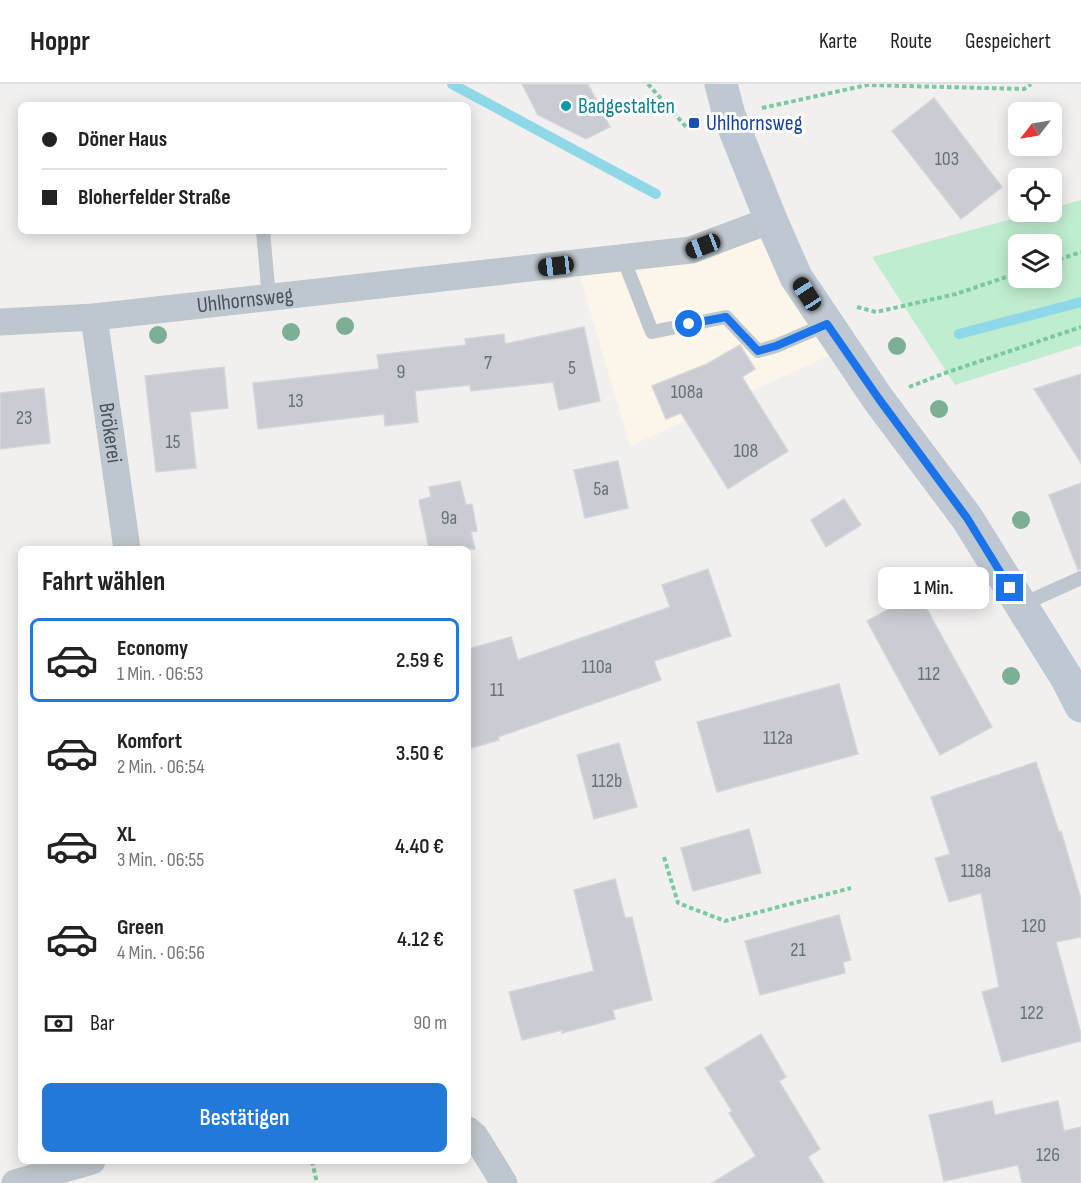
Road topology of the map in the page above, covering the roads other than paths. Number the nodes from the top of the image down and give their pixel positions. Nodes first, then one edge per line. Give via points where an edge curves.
1 (725, 99) edge
2 (771, 220) junction
3 (263, 234) edge
4 (623, 258) junction
5 (269, 298) junction
6 (2, 315) edge
7 (94, 317) junction
8 (827, 324) junction
9 (127, 546) edge
10 (1081, 578) edge
11 (1021, 605) junction
12 (1081, 706) edge
13 (471, 1133) edge
14 (82, 1164) edge
15 (15, 1183) edge
16 (504, 1183) edge

1 - 2 street
2 - 4 street, Uhlhornsweg via 691,250
2 - 8 street via 796,277
3 - 5 lane
4 - 5 street, Uhlhornsweg
4 - 8 lane via 652,332 726,317 758,351
5 - 7 street, Uhlhornsweg
6 - 7 street, Uhlhornsweg
7 - 9 street, Brökerei
8 - 11 street via 967,518
10 - 11 lane
11 - 12 street
13 - 16 street
14 - 15 street

